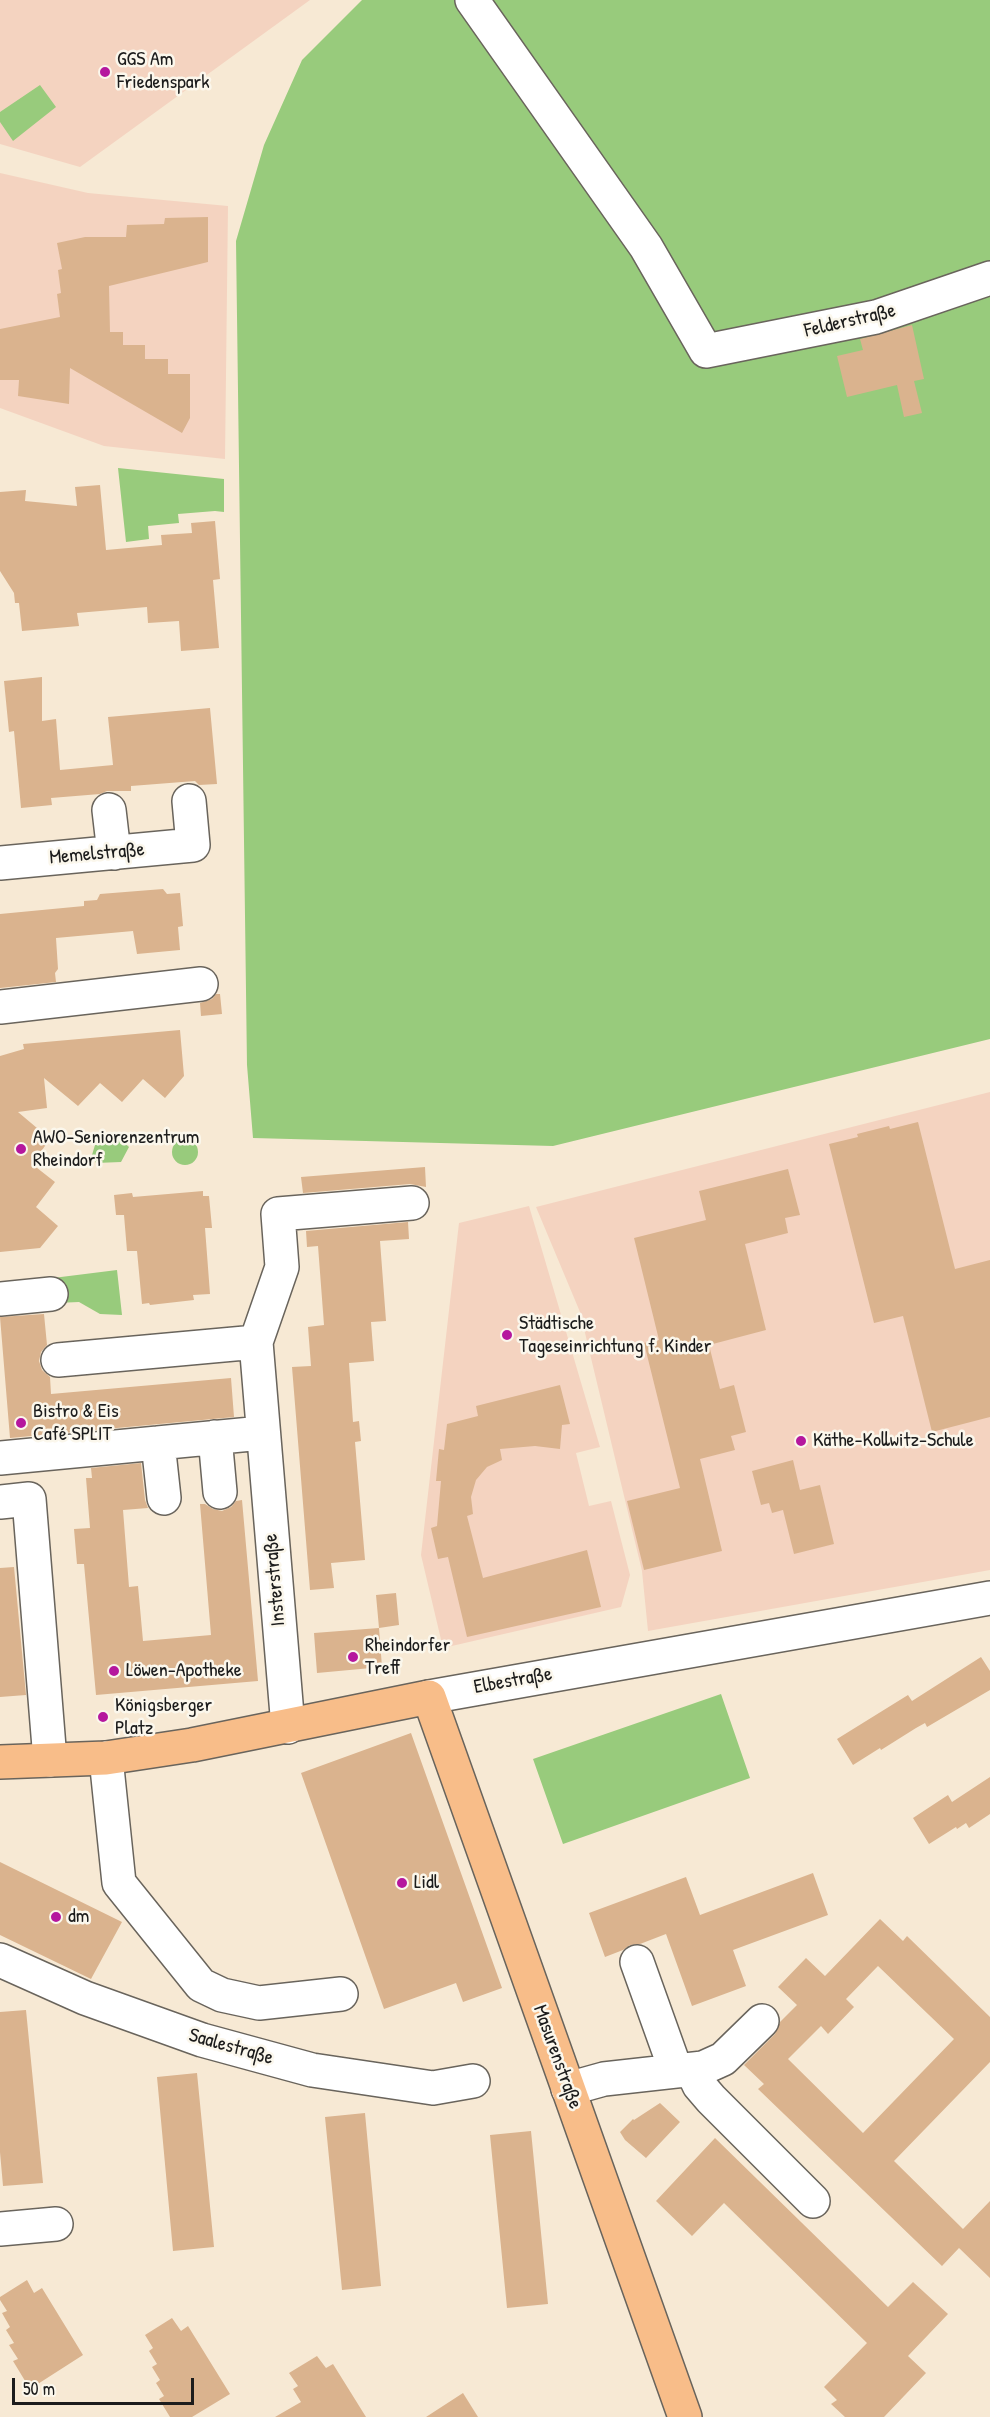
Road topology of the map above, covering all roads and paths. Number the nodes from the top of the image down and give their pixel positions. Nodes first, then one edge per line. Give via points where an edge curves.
1 (472, 0) edge
2 (990, 278) edge
3 (189, 801) dead end
4 (109, 810) dead end
5 (114, 852) junction
6 (0, 863) edge
7 (201, 984) dead end
8 (0, 1007) edge
9 (411, 1203) dead end
10 (51, 1294) dead end
11 (0, 1299) edge
12 (256, 1342) junction
13 (58, 1360) dead end
14 (262, 1433) junction
15 (215, 1437) junction
16 (159, 1443) junction
17 (0, 1458) edge
18 (220, 1492) dead end
19 (164, 1498) dead end
20 (0, 1502) edge
21 (990, 1598) edge
22 (429, 1697) junction
23 (288, 1727) junction
24 (106, 1758) junction
25 (50, 1760) junction
26 (0, 1762) edge
27 (0, 1960) edge
28 (637, 1962) dead end
29 (341, 1994) dead end
30 (762, 2021) dead end
31 (684, 2070) junction
32 (473, 2080) dead end
33 (568, 2089) junction
34 (813, 2201) dead end
35 (56, 2224) dead end
36 (0, 2229) edge
37 (685, 2417) edge

1 - 2 street, Felderstraße via 646,247 706,351 876,317
3 - 5 street, Memelstraße via 193,845
4 - 5 street
5 - 6 street, Memelstraße
7 - 8 street
9 - 12 street, Insterstraße via 278,1214 282,1268
10 - 11 street
12 - 13 street
12 - 14 street, Insterstraße
14 - 15 street
14 - 23 street, Insterstraße
15 - 16 street
15 - 18 street
16 - 17 street
16 - 19 street
20 - 25 street via 28,1499
21 - 22 street, Elbestraße
22 - 23 main road, Elbestraße
22 - 33 main road, Masurenstraße
23 - 24 main road, Elbestraße
24 - 25 main road, Elbestraße
24 - 29 street via 119,1883 201,1985 222,1995 260,2003
25 - 26 main road, Elbestraße
27 - 32 street, Saalestraße via 85,1998 202,2040 312,2070 433,2088
28 - 31 street
30 - 31 street via 723,2059 703,2068
31 - 33 street via 604,2079
31 - 34 street
33 - 37 main road, Masurenstraße
35 - 36 street

